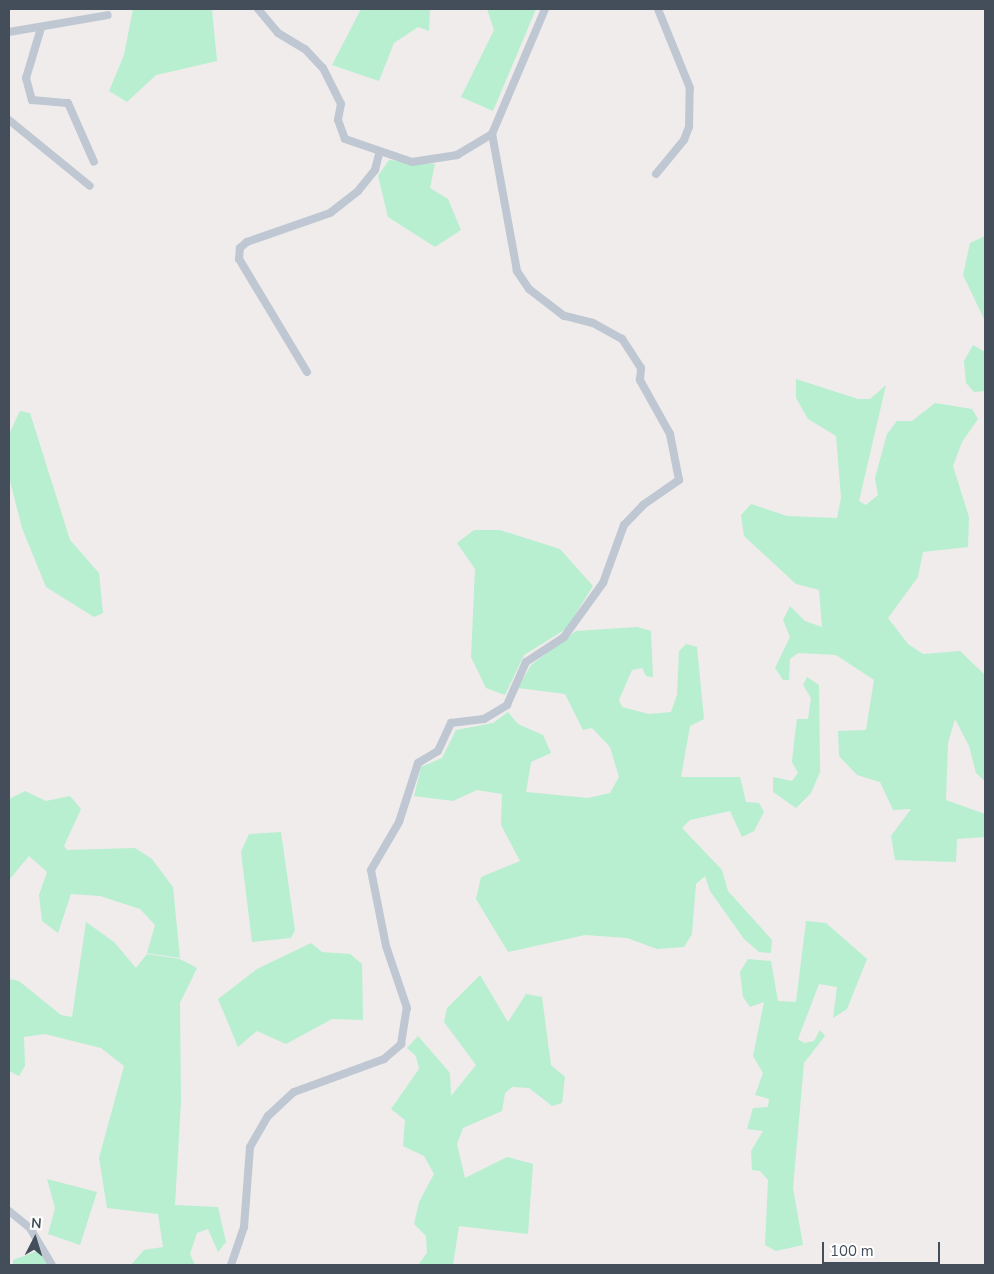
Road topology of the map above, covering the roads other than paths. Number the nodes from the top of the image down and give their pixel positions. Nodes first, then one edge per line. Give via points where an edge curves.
1 (258, 9) edge
2 (545, 9) edge
3 (658, 9) edge
4 (108, 14) dead end
5 (41, 28) junction
6 (9, 32) edge
7 (9, 120) edge
8 (492, 134) junction
9 (379, 154) junction
10 (94, 162) dead end
11 (656, 174) dead end
12 (90, 186) dead end
13 (307, 372) dead end
14 (9, 1211) edge
15 (52, 1265) edge
16 (231, 1265) edge

1 - 9 street via 278,33 304,49 323,68 341,104 338,120 345,139
2 - 8 street
3 - 11 street via 690,88 689,127 684,140
4 - 5 street
5 - 6 street
5 - 10 street via 26,78 32,100 68,103
7 - 12 street
8 - 9 street via 457,155 429,162 412,162
8 - 16 street via 517,271 529,289 564,316 593,323 622,339 641,368 640,380 670,434 679,480 643,505 624,525 603,583 564,637 526,662 507,705 484,719 451,724 438,751 418,763 399,822 371,870 386,946 408,1008 401,1044 384,1059 294,1092 268,1116 250,1147 244,1227
9 - 13 street via 375,170 364,184 330,213 246,242 240,248 239,259
14 - 15 street via 30,1228

